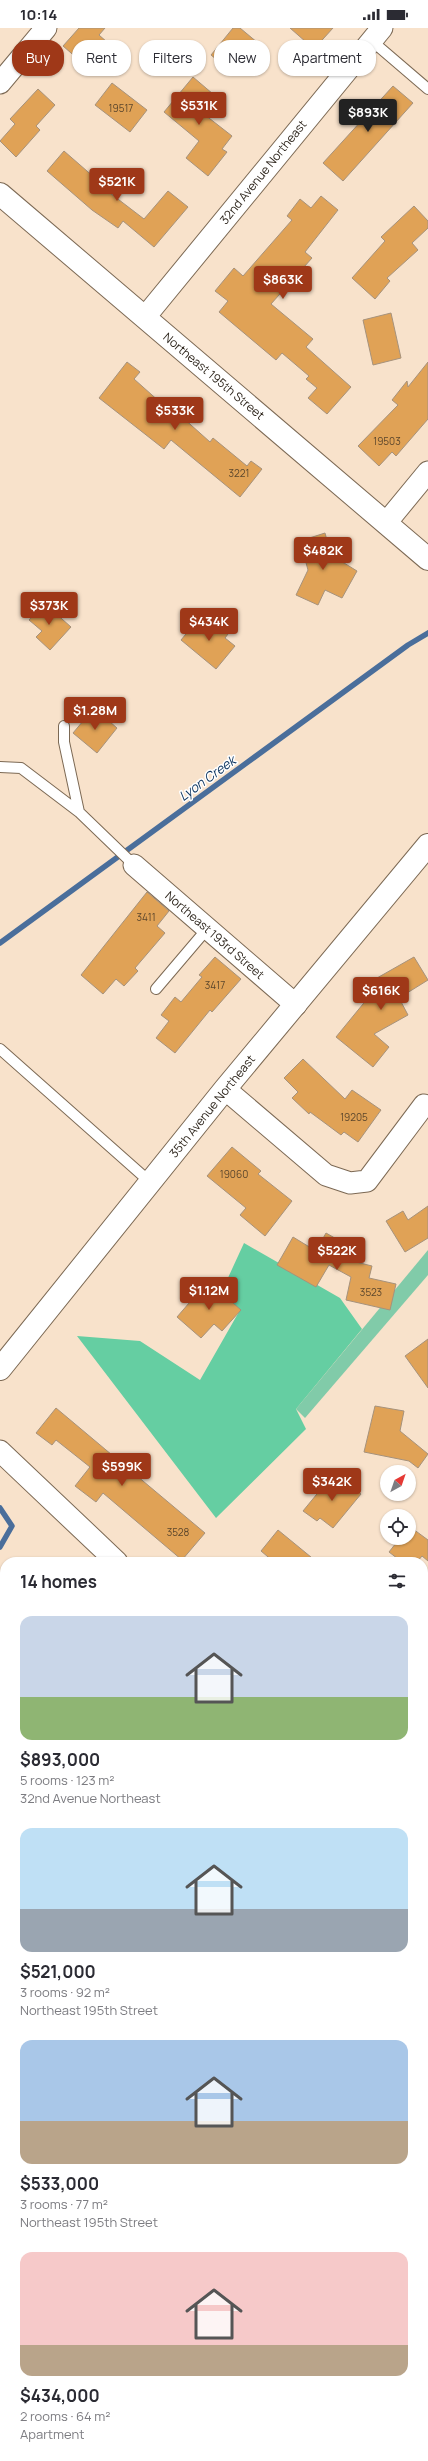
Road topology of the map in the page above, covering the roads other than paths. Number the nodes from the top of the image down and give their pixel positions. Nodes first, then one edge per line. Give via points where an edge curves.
1 (46, 28) edge
2 (377, 34) edge
3 (0, 83) edge
4 (428, 89) edge
5 (1, 197) edge
6 (145, 317) junction
7 (428, 472) edge
8 (386, 523) junction
9 (428, 559) edge
10 (64, 726) dead end
11 (0, 767) edge
12 (79, 812) junction
13 (428, 846) edge
14 (134, 866) joint
15 (207, 929) junction
16 (156, 988) dead end
17 (296, 1005) junction
18 (0, 1049) edge
19 (225, 1089) junction
20 (424, 1105) dead end
21 (150, 1182) junction
22 (0, 1369) edge
23 (0, 1451) edge
24 (113, 1557) edge

1 - 3 street
2 - 4 lane
2 - 6 street, 32nd Avenue Northeast
5 - 6 street, Northeast 195th Street
6 - 8 street, Northeast 195th Street
7 - 8 street
8 - 9 street, Northeast 195th Street
10 - 12 lane via 64,742
11 - 12 lane via 21,768
12 - 14 lane
13 - 17 street, 35th Avenue Northeast
14 - 15 street, Northeast 193rd Street
15 - 16 lane
15 - 17 street, Northeast 193rd Street
17 - 19 street, 35th Avenue Northeast
18 - 21 lane
19 - 20 street via 326,1175 350,1183 367,1181
19 - 21 street, 35th Avenue Northeast
21 - 22 street, 35th Avenue Northeast
23 - 24 street

